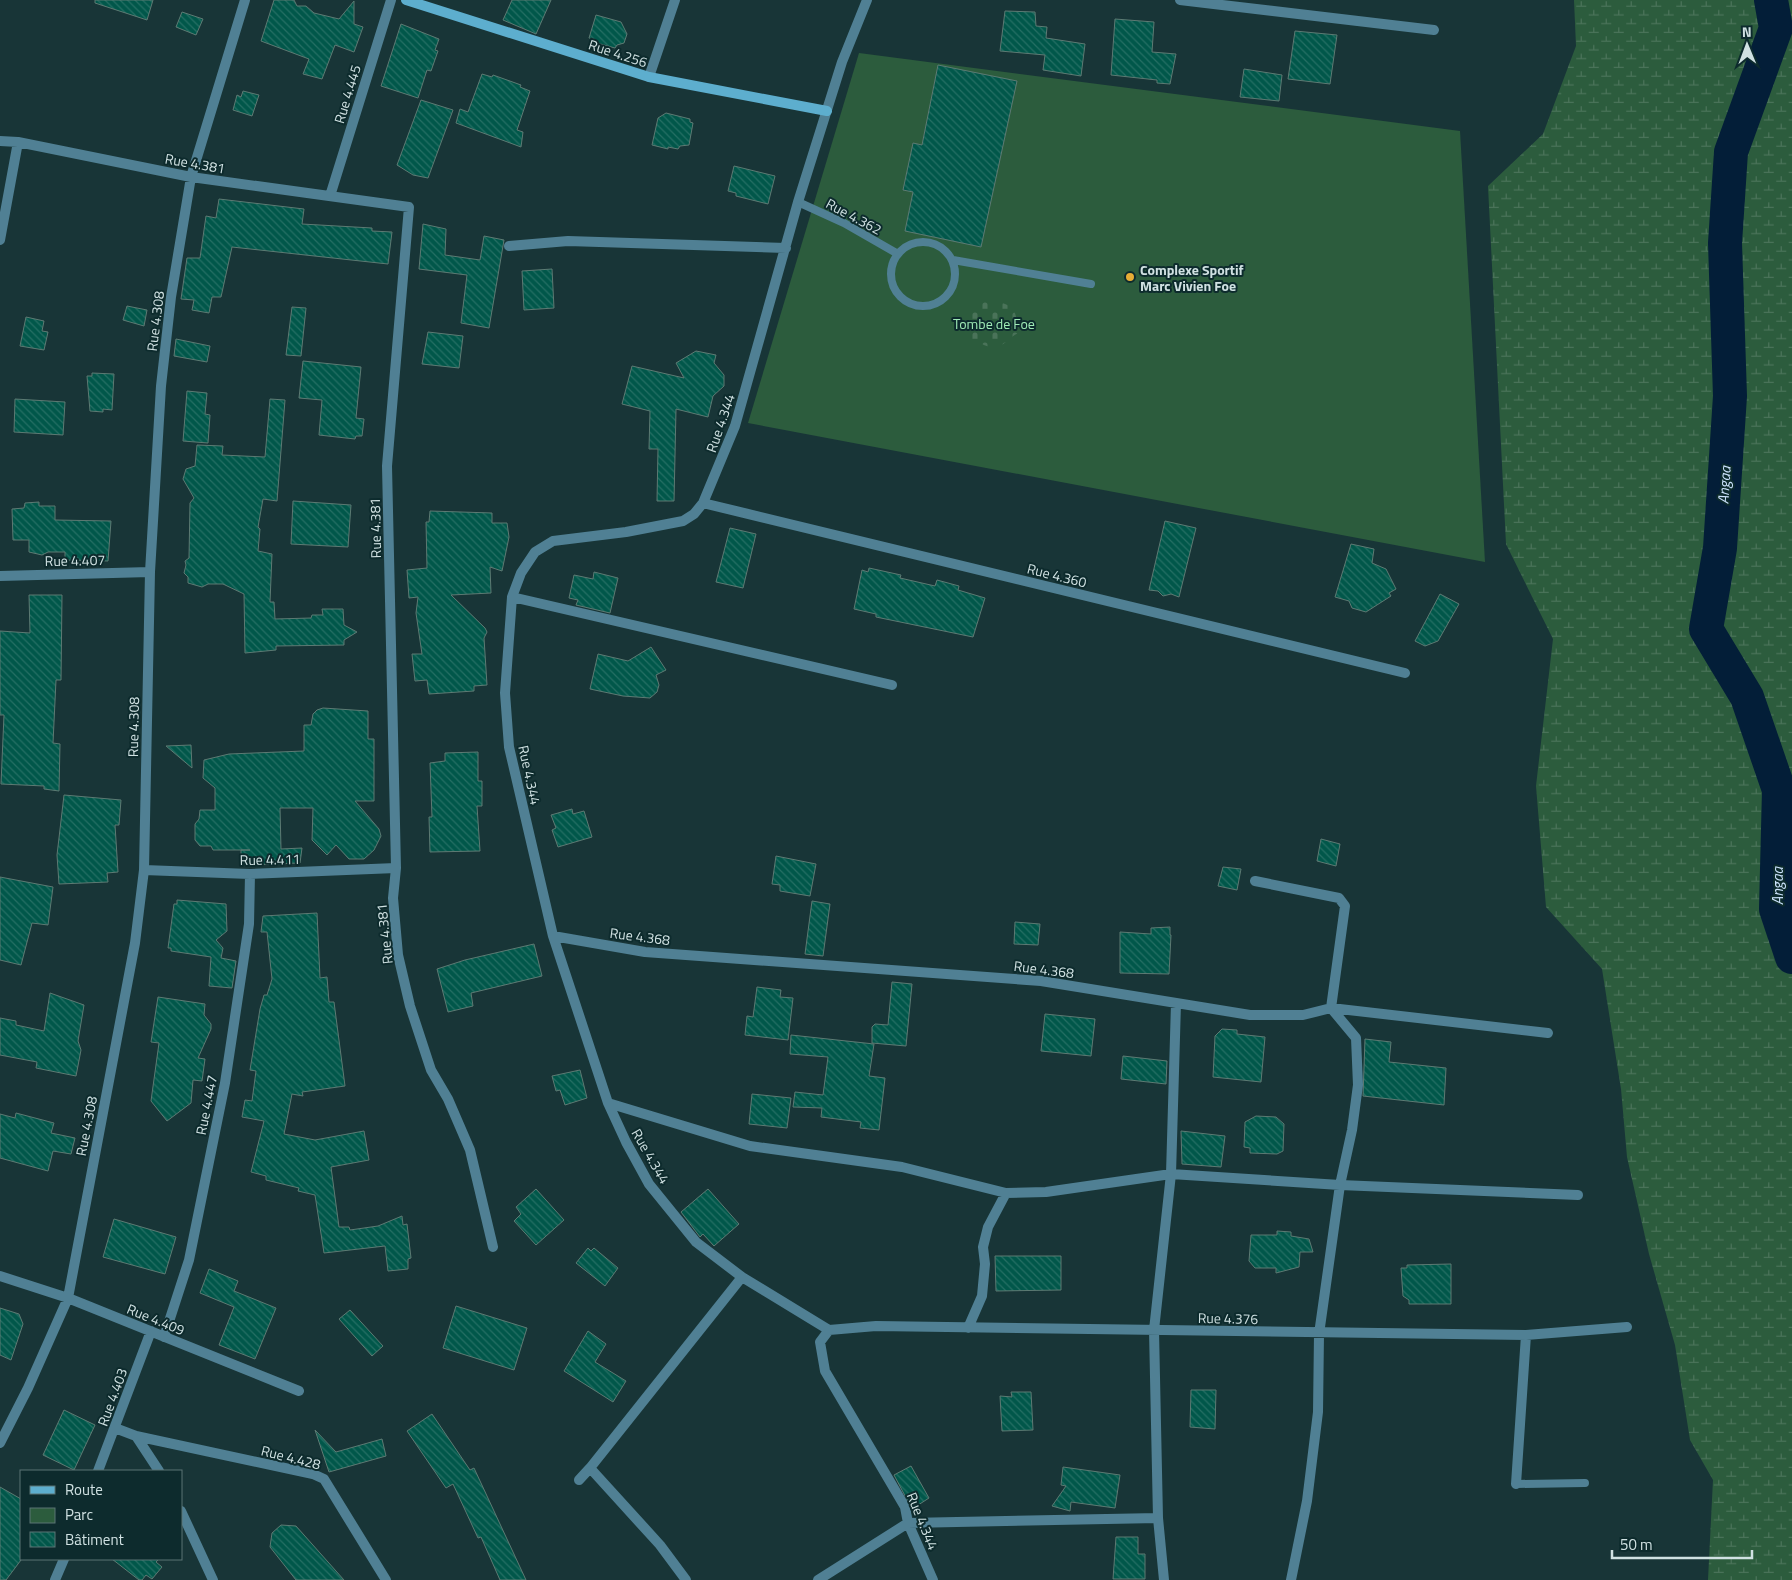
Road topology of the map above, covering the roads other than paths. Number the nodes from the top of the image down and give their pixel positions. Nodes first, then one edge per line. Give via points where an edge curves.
1 (245, 0) edge
2 (391, 0) edge
3 (406, 0) edge
4 (675, 0) edge
5 (867, 0) edge
6 (1180, 0) edge
7 (1434, 30) dead end
8 (649, 78) junction
9 (827, 111) junction
10 (0, 141) edge
11 (18, 142) junction
12 (191, 177) junction
13 (330, 196) junction
14 (798, 202) junction
15 (0, 240) edge
16 (509, 246) dead end
17 (786, 248) junction
18 (898, 254) junction
19 (953, 260) junction
20 (1092, 284) dead end
21 (703, 503) junction
22 (150, 572) junction
23 (0, 576) edge
24 (512, 597) junction
25 (1405, 673) dead end
26 (892, 685) dead end
27 (396, 868) junction
28 (144, 870) junction
29 (250, 874) junction
30 (1255, 881) dead end
31 (553, 936) junction
32 (1176, 1003) junction
33 (1331, 1008) junction
34 (1548, 1033) dead end
35 (608, 1103) junction
36 (1171, 1174) junction
37 (1340, 1185) junction
38 (1006, 1193) junction
39 (1578, 1195) dead end
40 (494, 1247) dead end
41 (0, 1276) edge
42 (742, 1277) junction
43 (68, 1298) junction
44 (1627, 1327) dead end
45 (968, 1328) junction
46 (829, 1330) junction
47 (1154, 1330) junction
48 (151, 1331) junction
49 (1319, 1334) junction
50 (1526, 1335) junction
51 (164, 1337) junction
52 (300, 1391) dead end
53 (115, 1428) junction
54 (136, 1436) junction
55 (0, 1443) edge
56 (590, 1468) junction
57 (98, 1470) edge
58 (158, 1470) edge
59 (579, 1480) dead end
60 (1585, 1483) dead end
61 (1516, 1484) joint
62 (182, 1513) edge
63 (1158, 1518) junction
64 (908, 1523) junction
65 (64, 1560) edge
66 (56, 1580) edge
67 (213, 1580) edge
68 (386, 1580) edge
69 (686, 1580) edge
70 (818, 1580) edge
71 (933, 1580) edge
72 (1164, 1580) edge
73 (1291, 1580) edge

1 - 12 street, Rue 4.308
2 - 13 street, Rue 4.445
3 - 8 street, Rue 4.256
4 - 8 street
5 - 9 street, Rue 4.344 via 842,62
6 - 7 street
8 - 9 street, Rue 4.256
9 - 14 street, Rue 4.344
10 - 11 street, Rue 4.381
11 - 12 street, Rue 4.381
11 - 15 street
12 - 13 street, Rue 4.381
12 - 22 street, Rue 4.308 via 171,297 161,386
13 - 27 street, Rue 4.381 via 409,208 387,466
14 - 17 street, Rue 4.344
14 - 18 lane, Rue 4.362 via 844,223
16 - 17 street via 568,240
17 - 21 street, Rue 4.344 via 735,426
18 - 19 lane via 913,244 931,242
18 - 19 lane via 891,280 900,296 916,305 934,305 949,294 956,277
19 - 20 lane
21 - 24 street, Rue 4.344 via 683,521 554,541 535,552 521,573
21 - 25 street, Rue 4.360
22 - 23 street, Rue 4.407
22 - 28 street, Rue 4.308
24 - 26 street
24 - 31 street, Rue 4.344 via 505,693 509,747
27 - 29 street, Rue 4.411
27 - 40 street, Rue 4.381 via 393,898 398,955 410,1006 431,1070 448,1099 470,1150
28 - 29 street, Rue 4.411
28 - 43 street, Rue 4.308 via 134,943
29 - 51 street, Rue 4.447 via 249,924 225,1083 189,1260
30 - 33 street via 1339,898 1346,906
31 - 32 street, Rue 4.368 via 644,952 1041,981
31 - 35 street, Rue 4.344
32 - 33 street, Rue 4.368 via 1250,1015 1303,1015
32 - 36 street
33 - 34 street
33 - 37 street via 1356,1038 1358,1085
35 - 38 street via 750,1146 902,1167
35 - 42 street, Rue 4.344 via 649,1184 696,1242
36 - 37 street
36 - 38 street via 1046,1192
36 - 47 street
37 - 39 street
37 - 49 street
38 - 45 street via 988,1227 982,1247 985,1264 982,1296
41 - 43 street, Rue 4.409
42 - 46 street, Rue 4.344
42 - 56 street
43 - 48 street, Rue 4.409
43 - 55 street, Rue 4.308
44 - 50 street, Rue 4.376
45 - 46 street, Rue 4.376 via 876,1326
45 - 47 street, Rue 4.376
46 - 64 street, Rue 4.344 via 820,1342 825,1370 905,1507
47 - 49 street, Rue 4.376
47 - 63 street
48 - 51 street, Rue 4.409
48 - 53 street, Rue 4.403
49 - 50 street, Rue 4.376
49 - 73 street via 1318,1412 1307,1501
50 - 61 street
51 - 52 street, Rue 4.409
53 - 54 street, Rue 4.428
53 - 57 street, Rue 4.403
54 - 58 street
54 - 68 street, Rue 4.428 via 324,1479
56 - 59 street
56 - 69 street via 660,1545
60 - 61 lane
62 - 67 street
63 - 64 street
63 - 72 street
64 - 70 street
64 - 71 street, Rue 4.344
65 - 66 street

